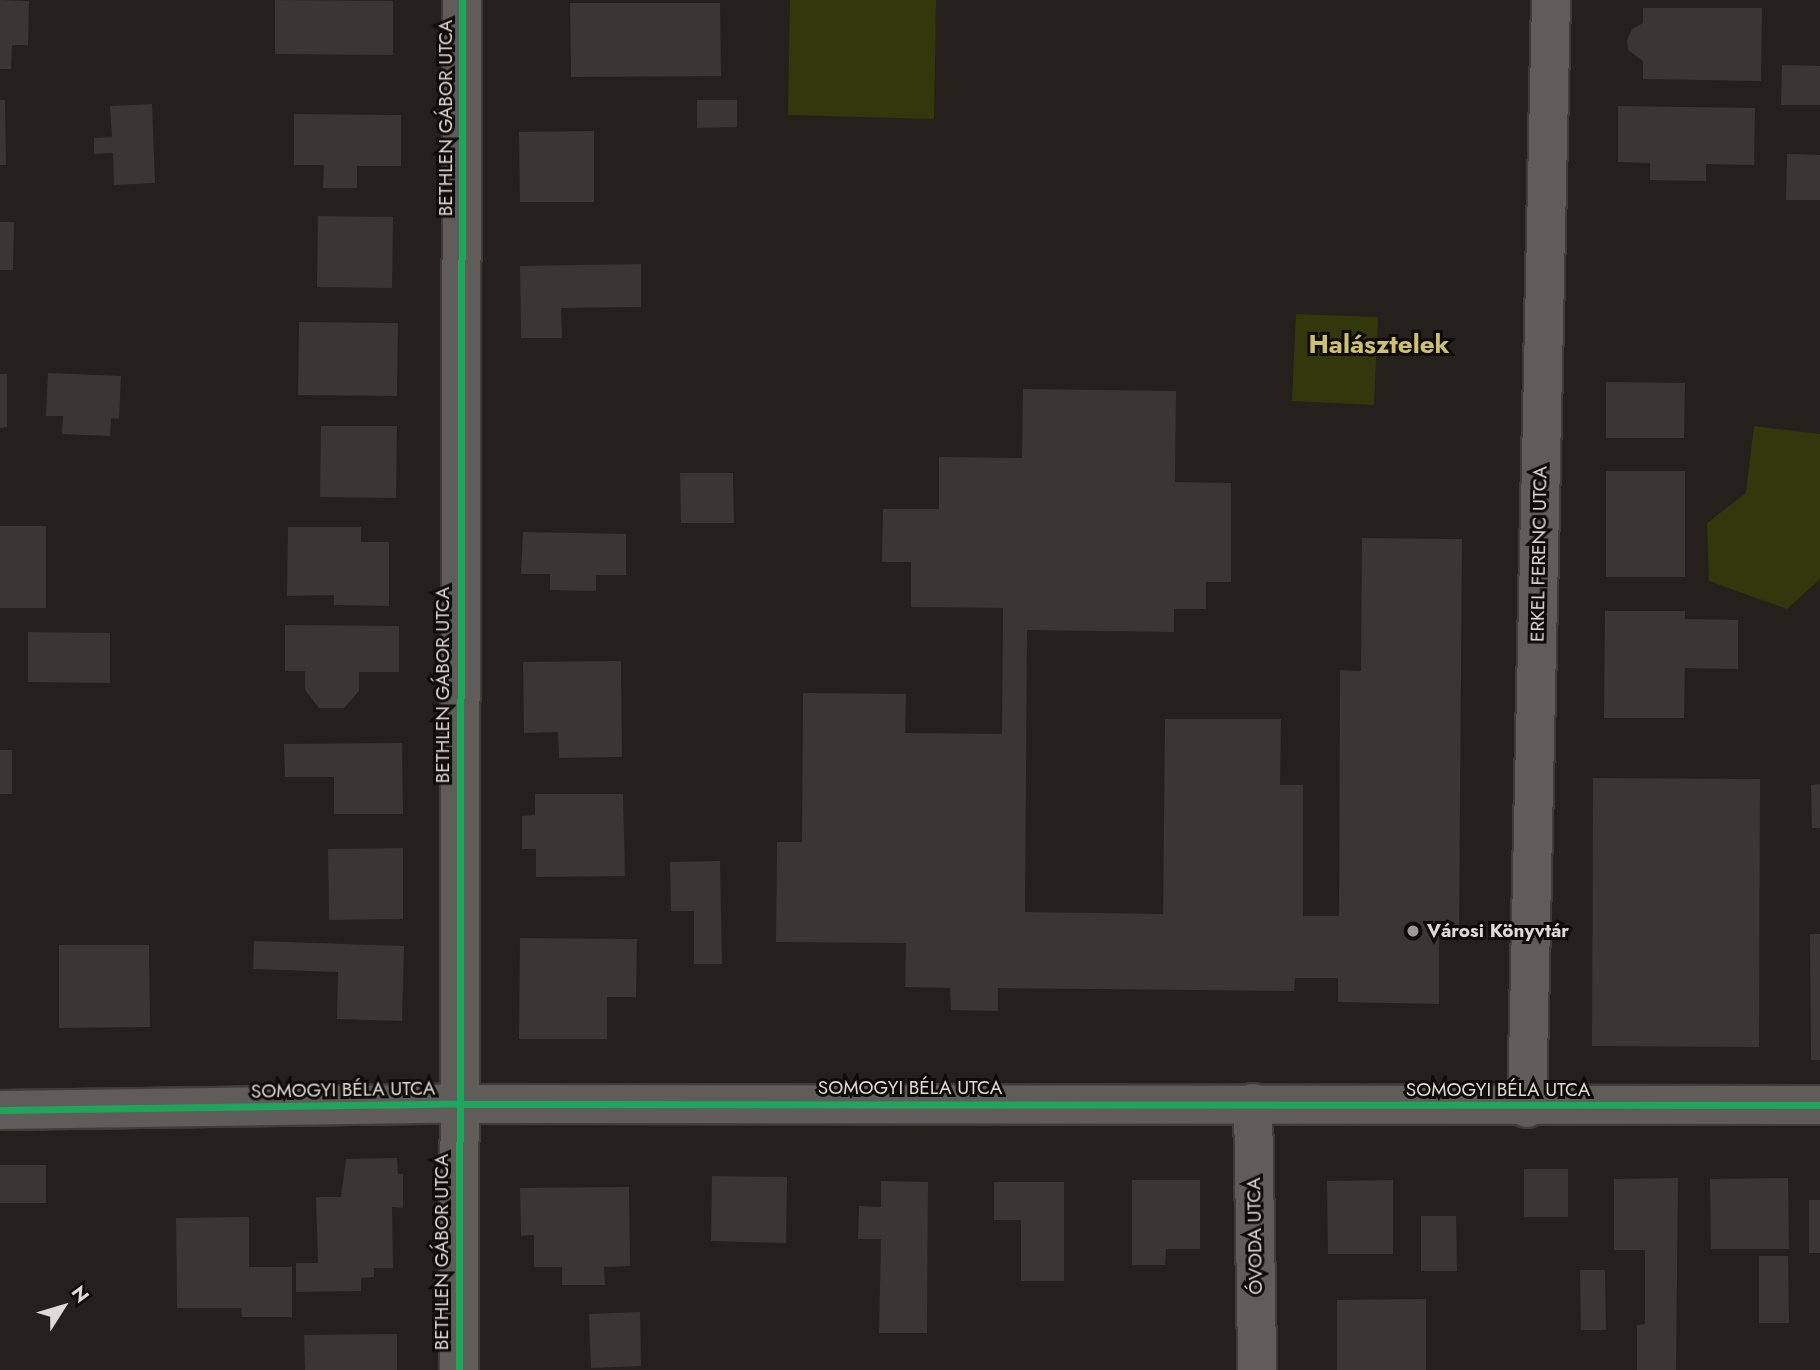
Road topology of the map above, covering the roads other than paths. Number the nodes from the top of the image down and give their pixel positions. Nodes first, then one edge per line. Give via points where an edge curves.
1 (462, 0) edge
2 (1551, 0) edge
3 (1253, 1103) junction
4 (457, 1104) junction
5 (1820, 1105) edge
6 (1527, 1108) junction
7 (0, 1110) edge
8 (459, 1370) edge
9 (1257, 1370) edge

1 - 4 street, BETHLEN GÁBOR UTCA
2 - 6 street, ERKEL FERENC UTCA
3 - 4 street, SOMOGYI BÉLA UTCA
3 - 6 street, SOMOGYI BÉLA UTCA
3 - 9 street, ÓVODA UTCA
4 - 7 street, SOMOGYI BÉLA UTCA
4 - 8 street, BETHLEN GÁBOR UTCA
5 - 6 street, SOMOGYI BÉLA UTCA

